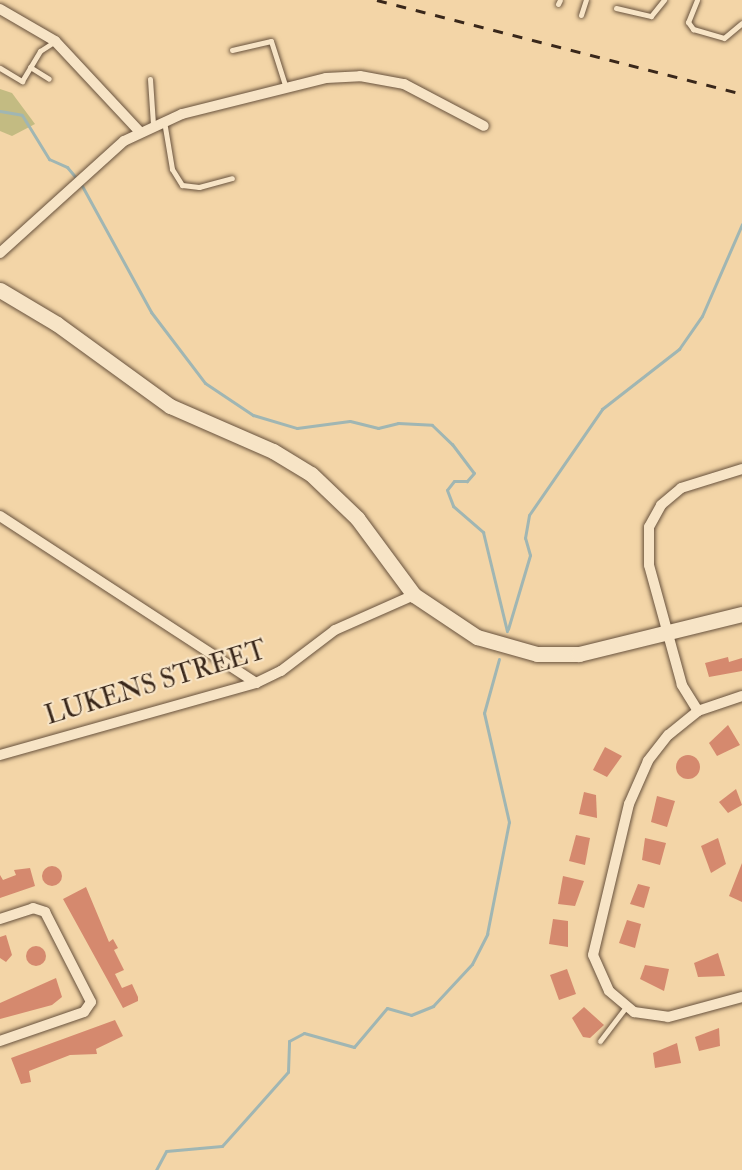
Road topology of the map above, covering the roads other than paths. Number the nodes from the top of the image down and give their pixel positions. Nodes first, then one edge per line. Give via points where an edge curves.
1 (586, 0) edge
2 (664, 0) edge
3 (697, 0) edge
4 (616, 8) dead end
5 (0, 9) edge
6 (581, 15) dead end
7 (742, 23) edge
8 (55, 41) junction
9 (232, 50) dead end
10 (30, 67) junction
11 (0, 68) edge
12 (49, 79) dead end
13 (150, 79) dead end
14 (286, 88) junction
15 (159, 122) junction
16 (484, 126) dead end
17 (139, 131) junction
18 (231, 178) dead end
19 (0, 254) edge
20 (0, 290) edge
21 (742, 469) edge
22 (0, 516) edge
23 (414, 595) junction
24 (742, 614) edge
25 (669, 634) junction
26 (256, 683) junction
27 (742, 696) edge
28 (698, 711) junction
29 (0, 755) edge
30 (0, 919) edge
31 (742, 997) edge
32 (626, 1007) junction
33 (0, 1041) edge
34 (600, 1041) dead end

1 - 6 lane
2 - 4 lane via 651,16
3 - 7 lane via 688,22 693,29 724,38
5 - 8 street
8 - 10 lane via 40,51
8 - 17 street
9 - 14 lane via 270,41
10 - 11 lane via 22,81
10 - 12 lane
13 - 15 lane
14 - 15 street
14 - 16 street via 348,76 382,78 426,93
15 - 17 street
15 - 18 lane via 172,169 182,185 198,188
17 - 19 street
20 - 23 street via 57,324 170,406 273,452 311,474 352,512
21 - 25 street via 681,488 654,515 647,552
22 - 26 street
23 - 25 street via 464,631 512,649 579,654
23 - 26 street, LUKENS STREET via 335,630 281,671
24 - 25 street
25 - 28 street via 682,685
26 - 29 street, LUKENS STREET
27 - 28 street
28 - 32 street via 668,735 635,784 594,938 598,976
30 - 33 street via 33,908 45,912 91,994 84,1012
31 - 32 street via 668,1017
32 - 34 lane

